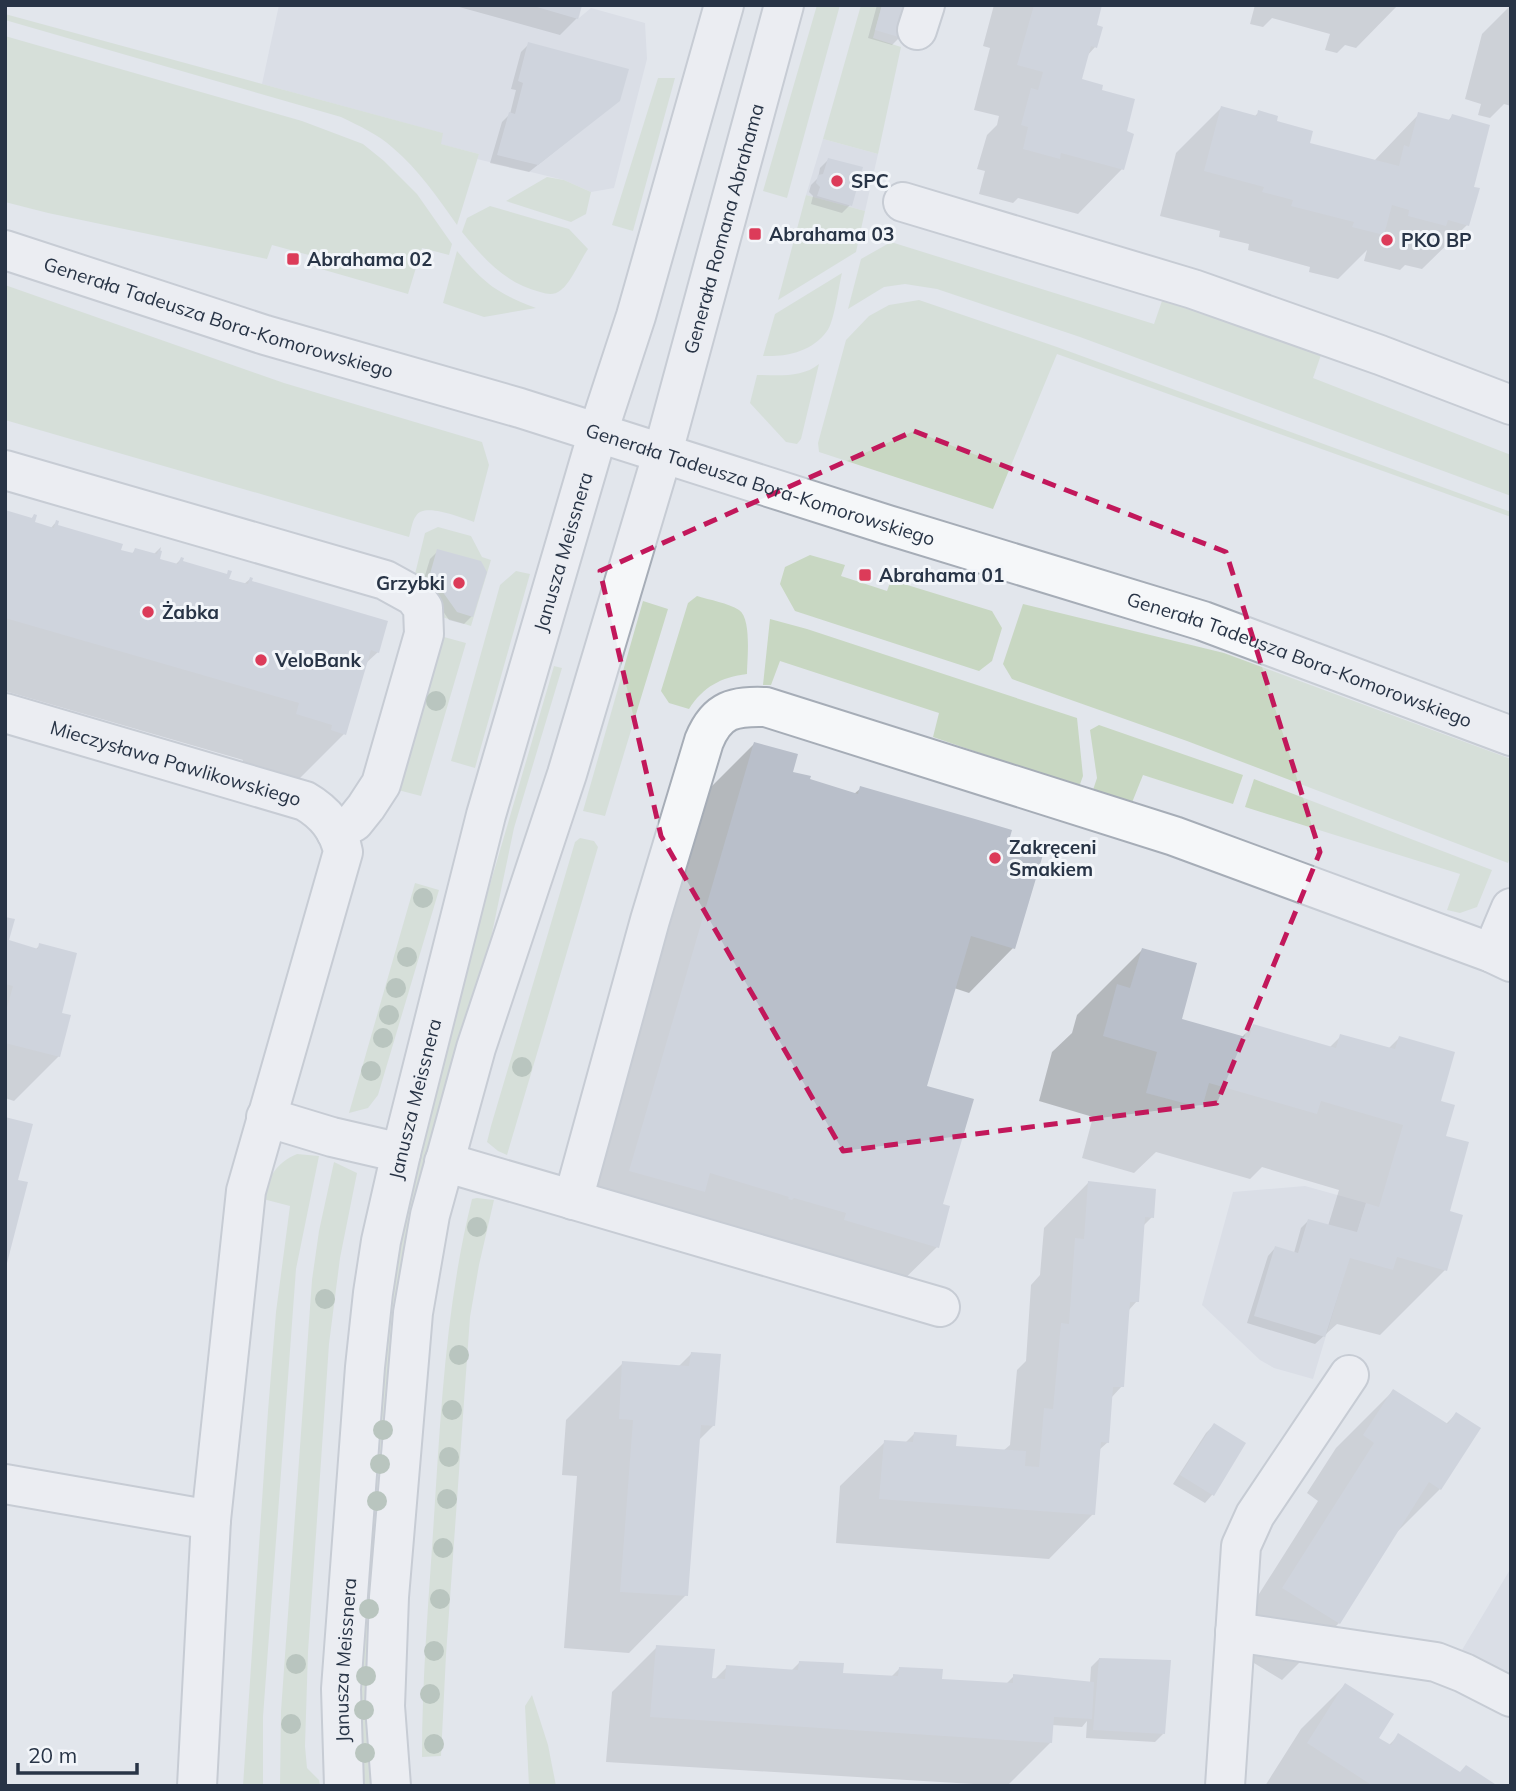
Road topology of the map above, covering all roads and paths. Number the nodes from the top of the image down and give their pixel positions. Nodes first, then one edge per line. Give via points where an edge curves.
1 (724, 5) edge
2 (784, 5) edge
3 (902, 202) dead end
4 (5, 250) edge
5 (1511, 405) edge
6 (598, 432) junction
7 (663, 452) junction
8 (5, 470) edge
9 (5, 713) edge
10 (1511, 736) edge
11 (336, 832) junction
12 (1511, 908) edge
13 (1501, 957) edge
14 (266, 1117) junction
15 (401, 1153) junction
16 (444, 1162) junction
17 (573, 1200) junction
18 (940, 1307) dead end
19 (1349, 1375) dead end
20 (5, 1485) edge
21 (211, 1520) junction
22 (1235, 1632) junction
23 (1511, 1697) edge
24 (197, 1786) edge
25 (344, 1786) edge
26 (391, 1786) edge
27 (1225, 1786) edge

1 - 6 street via 636,316
2 - 7 street, Generała Romana Abrahama
3 - 5 street via 1193,289
4 - 6 street, Generała Tadeusza Bora-Komorowskiego via 265,335
6 - 7 street, Generała Tadeusza Bora-Komorowskiego
6 - 15 street, Janusza Meissnera via 486,815
7 - 10 street, Generała Tadeusza Bora-Komorowskiego via 1203,621
7 - 16 street
8 - 11 street via 385,580 414,596 423,608 425,634 387,768 366,807 354,822
9 - 11 street, Mieczysława Pawlikowskiego via 294,797 316,807
11 - 14 street via 343,852
12 - 13 street
13 - 17 street via 1174,836 766,707 735,708 710,725 704,741
14 - 15 street
14 - 21 street via 246,1192
15 - 25 street, Janusza Meissnera via 379,1254 365,1367 341,1689
16 - 17 street
16 - 26 street via 413,1313 389,1611 385,1706
17 - 18 street
19 - 22 street via 1246,1531
20 - 21 street
21 - 24 street
22 - 23 street via 1412,1648
22 - 27 street

